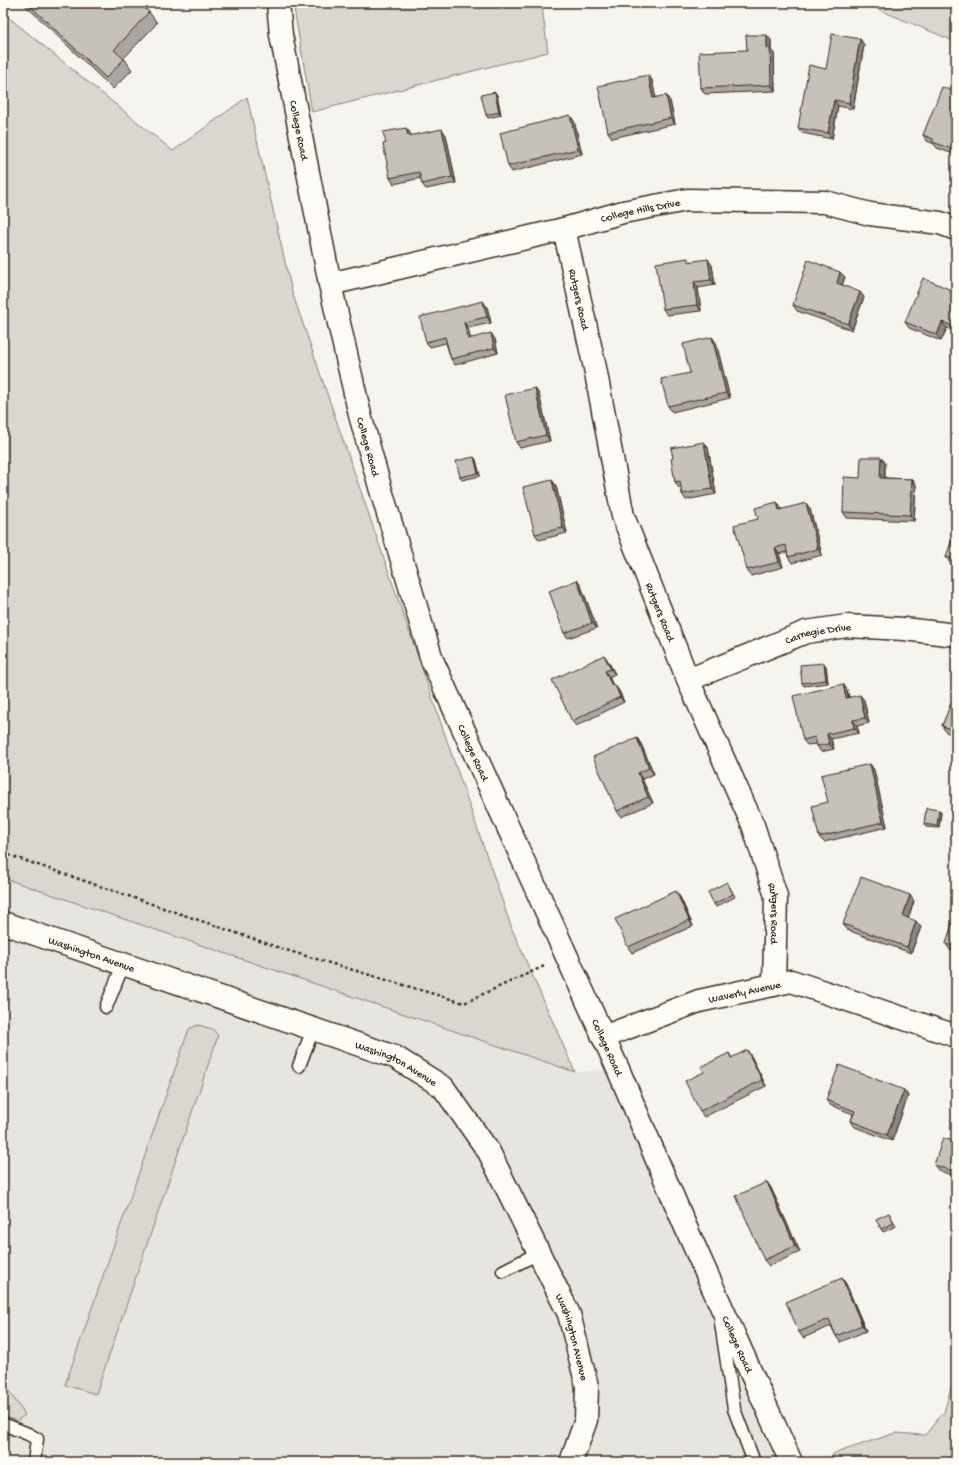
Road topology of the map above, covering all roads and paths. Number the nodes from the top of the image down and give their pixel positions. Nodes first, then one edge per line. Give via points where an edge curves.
1 (278, 3) edge
2 (564, 229) junction
3 (956, 229) edge
4 (330, 284) junction
5 (956, 635) edge
6 (688, 680) junction
7 (3, 853) edge
8 (3, 923) edge
9 (566, 955) junction
10 (123, 965) junction
11 (774, 985) junction
12 (106, 1007) dead end
13 (313, 1029) junction
14 (956, 1036) edge
15 (603, 1037) junction
16 (299, 1066) dead end
17 (539, 1253) junction
18 (503, 1271) dead end
19 (718, 1298) junction
20 (3, 1424) edge
21 (34, 1462) edge
22 (571, 1462) edge
23 (754, 1462) edge
24 (791, 1462) edge

1 - 4 street, College Road via 281,35
2 - 3 street, College Hills Drive via 623,212 687,200 825,202 870,214 940,223
2 - 4 street, College Hills Drive
2 - 6 street, Rutgers Road via 596,368 623,516
4 - 9 street, College Road via 360,415 432,660
5 - 6 street, Carnegie Drive via 847,626 806,632
6 - 11 street, Rutgers Road via 753,825 776,896
7 - 9 path via 286,950 464,1003
8 - 10 street, Washington Avenue
9 - 15 street, College Road
10 - 12 lane
10 - 13 street, Washington Avenue
11 - 14 street, Waverly Avenue via 791,981
11 - 15 street, Waverly Avenue via 699,1001
13 - 16 lane
13 - 17 street, Washington Avenue via 395,1057 443,1087 489,1152
15 - 19 street, College Road
17 - 18 lane
17 - 22 street, Washington Avenue via 569,1314 586,1386 586,1420
19 - 23 lane via 734,1410
19 - 24 street, College Road
20 - 21 lane via 37,1440

